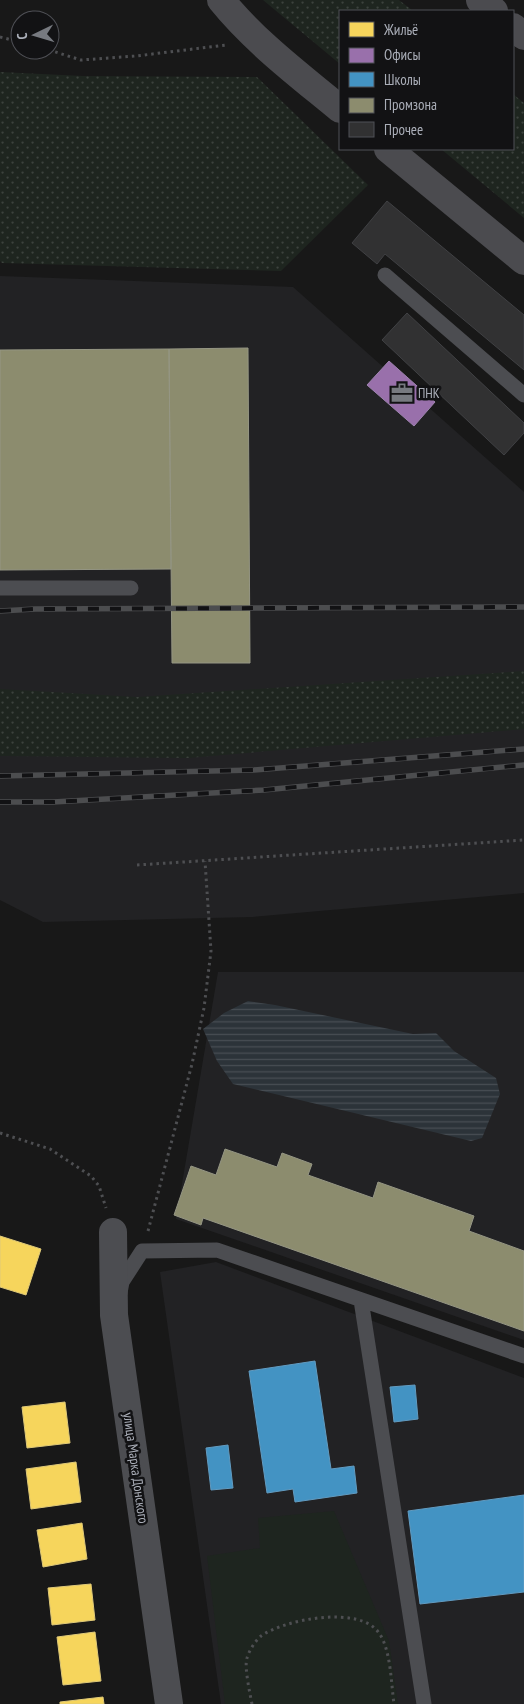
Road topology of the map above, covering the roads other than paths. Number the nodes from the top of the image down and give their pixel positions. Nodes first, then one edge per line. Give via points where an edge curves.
1 (221, 0) edge
2 (480, 0) edge
3 (493, 10) edge
4 (514, 28) edge
5 (524, 36) edge
6 (339, 108) edge
7 (389, 150) edge
8 (524, 261) edge
9 (385, 275) dead end
10 (524, 395) edge
11 (0, 588) edge
12 (131, 588) dead end
13 (113, 1232) road end
14 (361, 1300) junction
15 (114, 1315) junction
16 (524, 1356) edge
17 (169, 1704) edge
18 (424, 1704) edge

1 - 6 main road via 264,44
2 - 3 main road
4 - 5 main road
7 - 8 main road
9 - 10 lane
11 - 12 lane
13 - 15 street, улица Марка Донского
14 - 15 lane via 217,1250 142,1251 122,1282
14 - 16 lane
14 - 18 lane
15 - 17 street, улица Марка Донского

